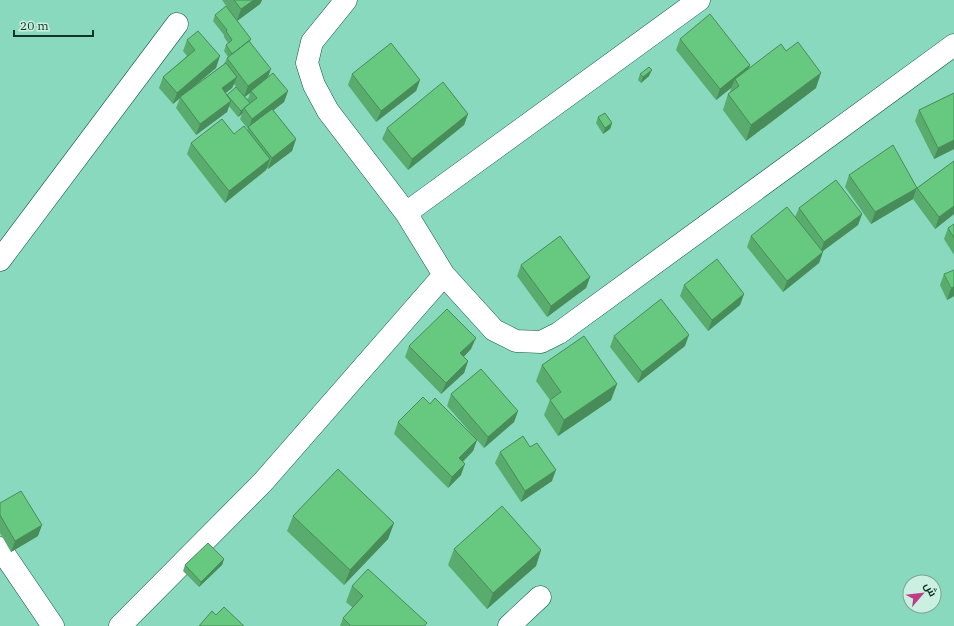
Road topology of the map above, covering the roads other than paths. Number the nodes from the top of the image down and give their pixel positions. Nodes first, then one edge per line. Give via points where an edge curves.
1 (346, 0) edge
2 (700, 0) edge
3 (177, 24) dead end
4 (954, 45) edge
5 (406, 213) junction
6 (0, 260) edge
7 (444, 275) junction
8 (0, 548) edge
9 (540, 596) dead end
10 (53, 626) edge
11 (120, 626) edge
12 (509, 626) edge

1 - 5 street via 312,42 307,63 314,85 328,111
2 - 5 street
3 - 6 street
4 - 7 street via 559,333 541,342 516,342 494,330
5 - 7 street
7 - 11 street via 263,482
8 - 10 street
9 - 12 street

